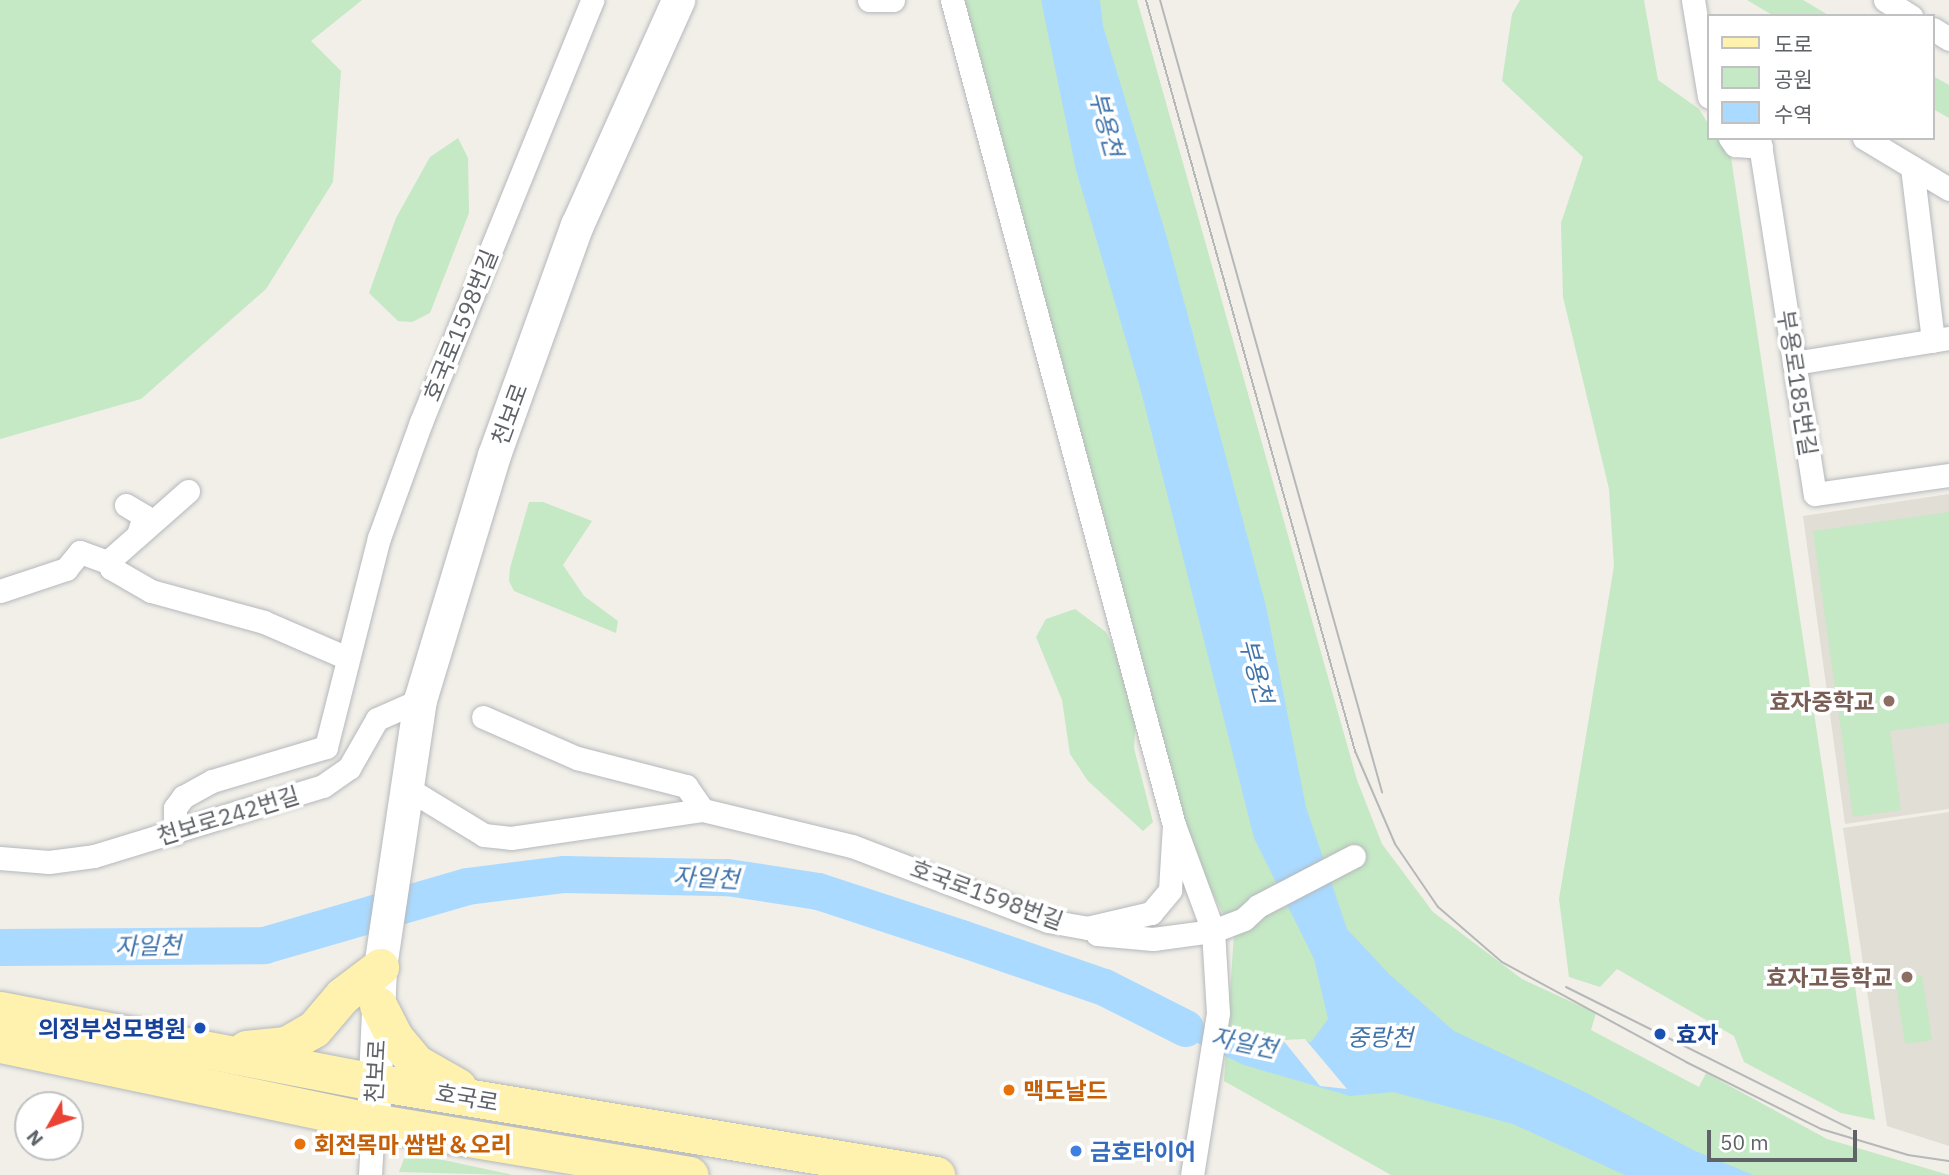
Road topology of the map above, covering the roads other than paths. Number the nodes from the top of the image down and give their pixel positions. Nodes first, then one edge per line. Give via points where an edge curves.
1 (592, 0) edge
2 (678, 0) edge
3 (870, 0) edge
4 (893, 0) edge
5 (952, 0) edge
6 (1693, 0) edge
7 (1885, 0) edge
8 (1908, 14) edge
9 (1708, 91) edge
10 (1731, 140) edge
11 (1867, 140) edge
12 (1760, 143) edge
13 (1912, 167) junction
14 (1949, 190) edge
15 (1941, 339) edge
16 (1794, 363) junction
17 (1949, 475) edge
18 (188, 491) dead end
19 (126, 505) dead end
20 (138, 535) junction
21 (111, 563) junction
22 (0, 591) edge
23 (345, 657) junction
24 (420, 700) junction
25 (482, 717) dead end
26 (407, 788) junction
27 (703, 810) junction
28 (1174, 825) junction
29 (174, 833) junction
30 (1354, 856) dead end
31 (0, 858) edge
32 (1048, 921) junction
33 (1213, 931) junction
34 (380, 967) junction
35 (378, 1005) junction
36 (0, 1010) edge
37 (0, 1044) edge
38 (214, 1049) junction
39 (375, 1082) junction
40 (491, 1101) junction
41 (373, 1122) junction
42 (370, 1175) edge
43 (690, 1175) edge
44 (936, 1175) edge
45 (1192, 1175) edge

1 - 23 street, 호국로1598번길 via 421,422 379,538
2 - 24 main road, 천보로 via 572,237 494,455
3 - 4 street
5 - 28 street
6 - 9 street
7 - 8 street
10 - 12 street via 1735,145
11 - 13 street
12 - 16 street, 부용로185번길
13 - 14 street
13 - 15 street
15 - 16 street
16 - 17 street, 부용로185번길 via 1815,494
18 - 20 street
19 - 20 street via 144,516
20 - 21 street
21 - 22 street via 80,552 66,569
21 - 23 street via 119,574 151,590 264,622
23 - 29 street, 호국로1598번길 via 338,716 326,747 212,781 183,797 175,808
24 - 26 main road, 천보로
24 - 29 street, 천보로242번길 via 377,719 349,768 323,786
25 - 27 street via 577,758 686,786
26 - 27 street via 484,835 511,838
26 - 34 main road, 천보로
27 - 32 street, 호국로1598번길 via 852,846
28 - 32 street, 호국로1598번길 via 1170,890 1151,913 1087,928
28 - 33 street
29 - 31 street, 천보로242번길 via 94,856 49,862
30 - 33 street via 1258,906 1244,919
32 - 33 street via 1111,938 1153,939
33 - 45 street via 1218,1013
34 - 35 main road, 천보로
34 - 38 main road via 342,996 314,1030 286,1045
35 - 39 main road, 천보로
35 - 40 main road via 395,1038 416,1063 437,1078
36 - 38 main road, 호국로
37 - 41 main road, 호국로
38 - 39 main road, 호국로
39 - 40 main road, 호국로
39 - 41 main road, 천보로
40 - 44 main road, 호국로
41 - 42 street, 천보로
41 - 43 main road, 호국로

